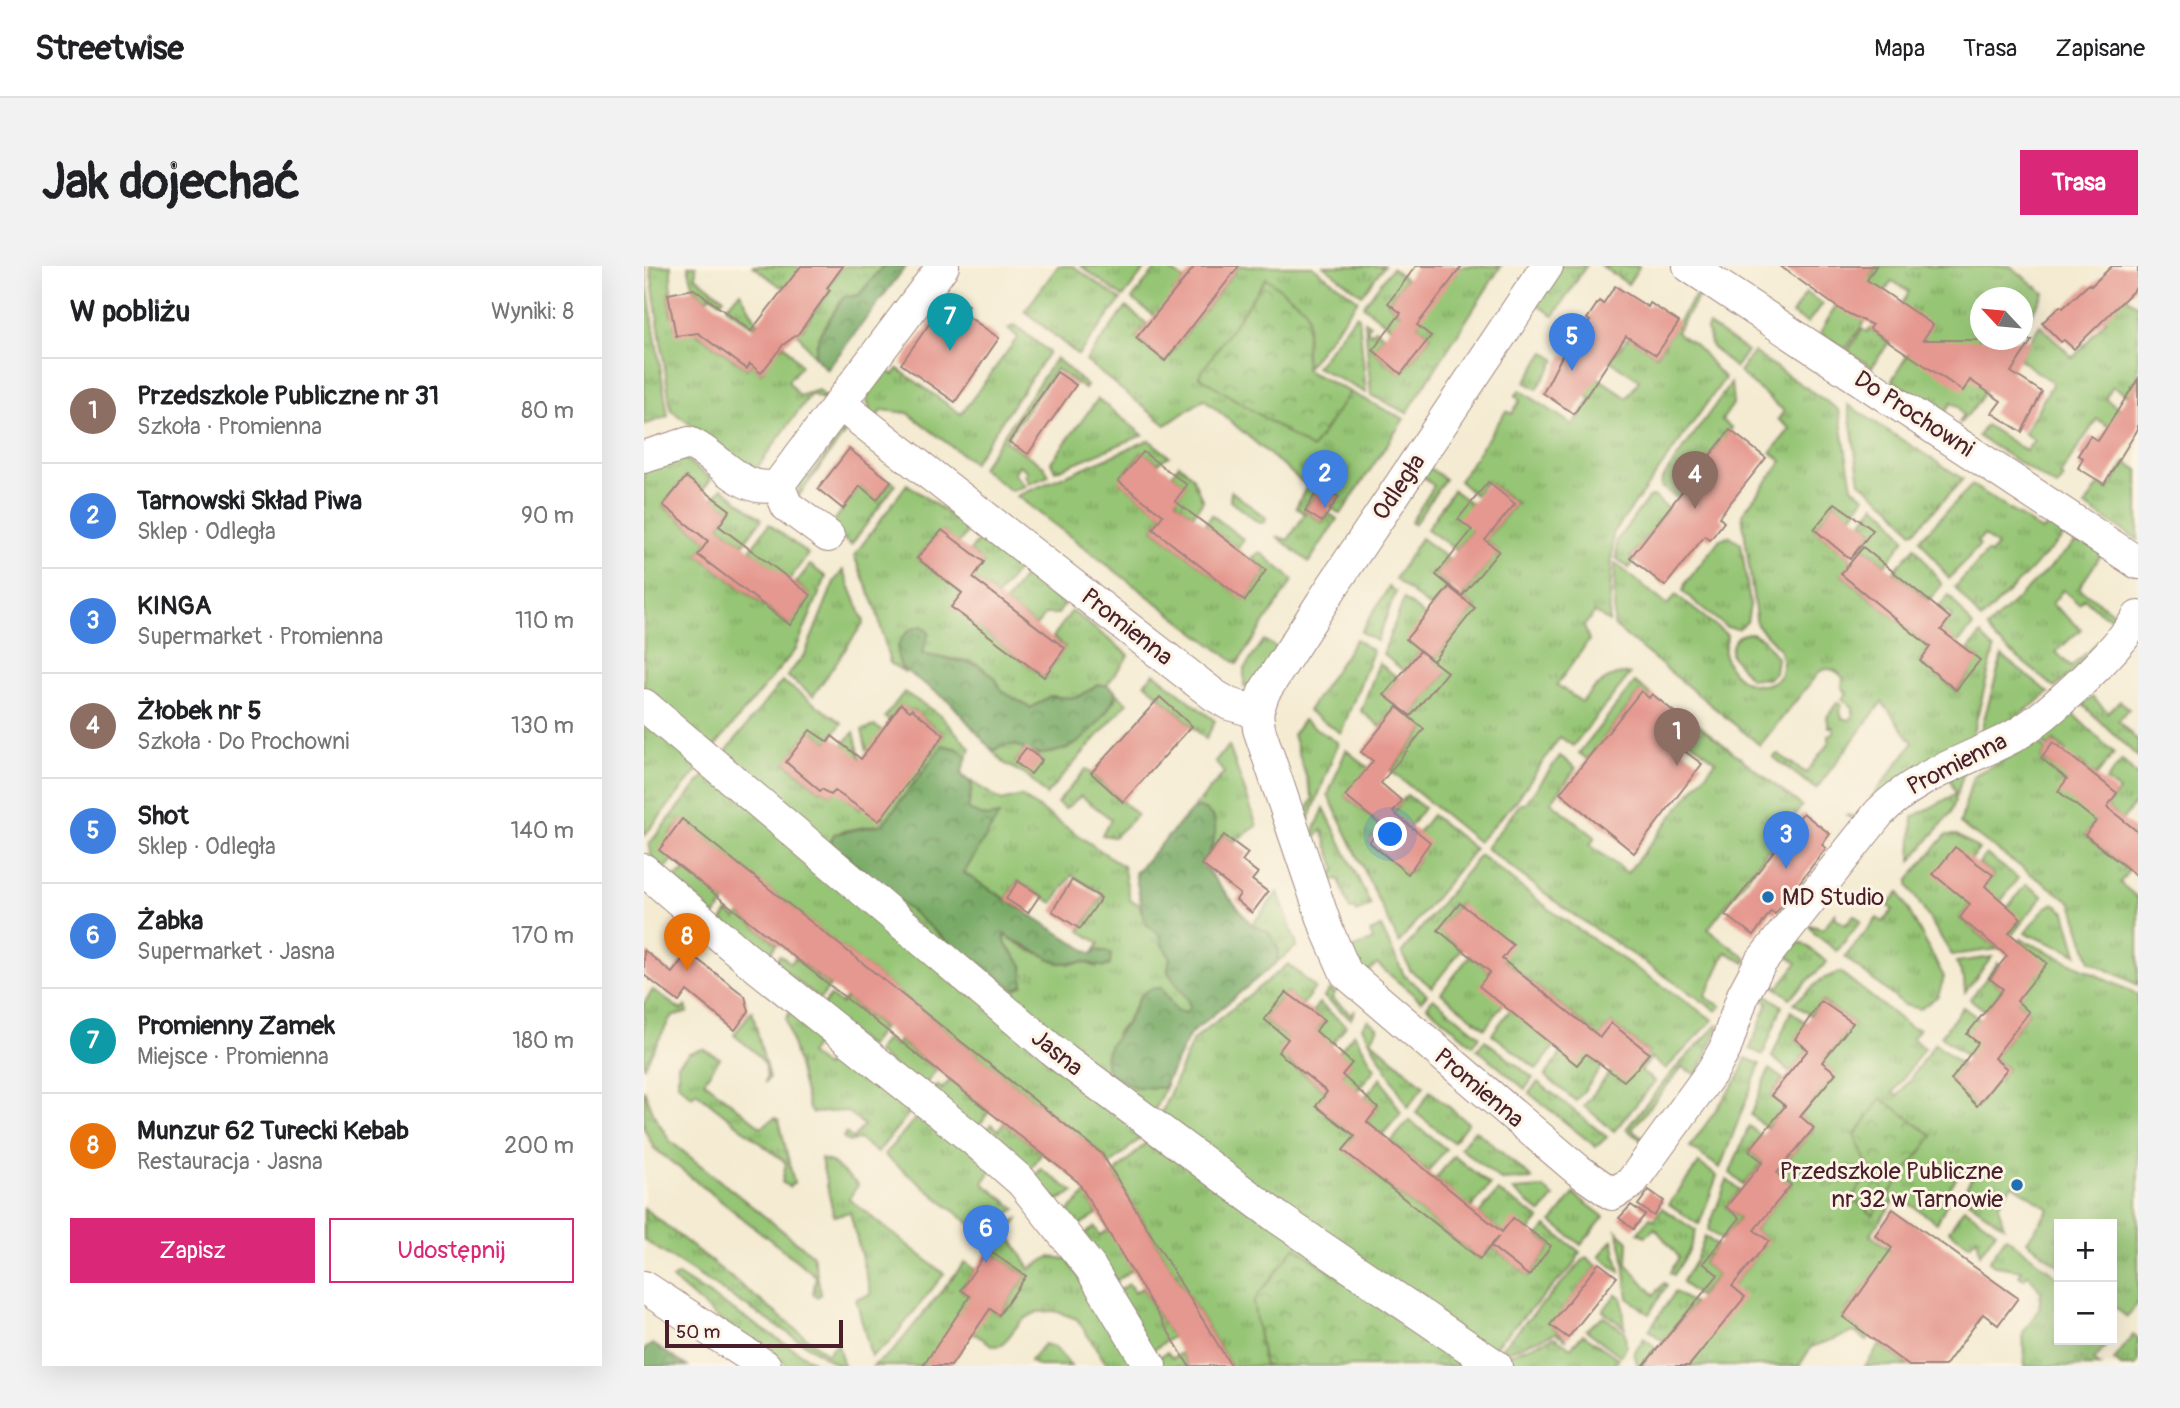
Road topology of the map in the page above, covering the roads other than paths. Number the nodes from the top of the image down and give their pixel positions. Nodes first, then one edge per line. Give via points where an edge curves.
1 (943, 266) edge
2 (1547, 266) edge
3 (1689, 266) edge
4 (841, 405) junction
5 (644, 457) edge
6 (778, 485) junction
7 (828, 536) dead end
8 (2138, 563) edge
9 (2138, 617) edge
10 (644, 705) edge
11 (1256, 712) junction
12 (644, 870) edge
13 (644, 1287) edge
14 (765, 1366) edge
15 (1150, 1366) edge
16 (1496, 1366) edge

1 - 4 street
2 - 11 street, Odległa via 1332,587 1264,692
3 - 8 street, Do Prochowni
4 - 6 street
4 - 11 street, Promienna via 1214,695
5 - 6 street via 689,443 742,480 757,487
6 - 7 street via 787,506
9 - 11 street, Promienna via 2110,653 2032,724 1919,781 1879,813 1751,976 1713,1070 1631,1183 1612,1194 1558,1154 1346,973 1327,930
10 - 16 street, Jasna via 1052,1050 1277,1217
12 - 15 street via 1022,1182 1090,1267
13 - 14 street

